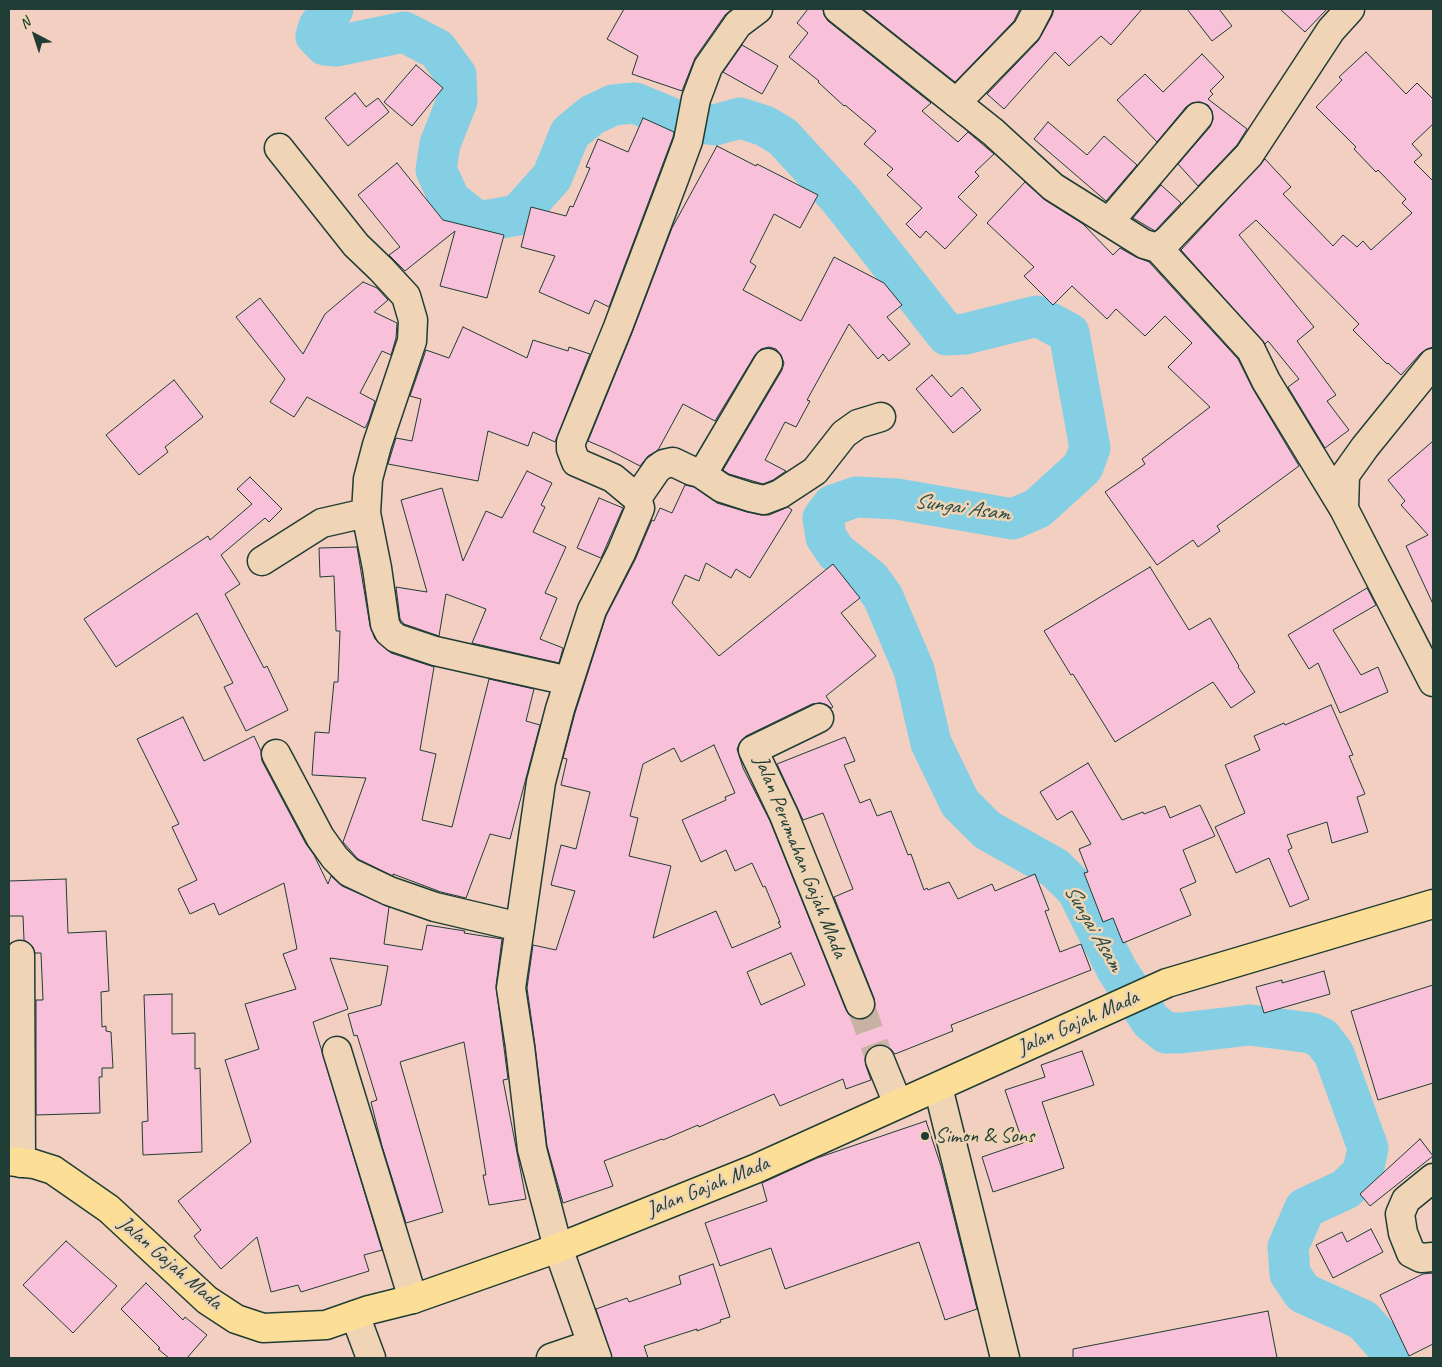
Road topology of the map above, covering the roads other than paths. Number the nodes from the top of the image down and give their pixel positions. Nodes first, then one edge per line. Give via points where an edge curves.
1 (758, 9) edge
2 (838, 9) edge
3 (1038, 9) edge
4 (1350, 9) edge
5 (956, 103) junction
6 (1198, 117) dead end
7 (279, 148) dead end
8 (1110, 222) junction
9 (1158, 248) junction
10 (768, 363) dead end
11 (1433, 363) edge
12 (881, 417) dead end
13 (700, 473) junction
14 (637, 498) junction
15 (1344, 509) junction
16 (366, 513) junction
17 (262, 561) dead end
18 (569, 681) junction
19 (1433, 682) edge
20 (819, 718) dead end
21 (276, 754) dead end
22 (1433, 904) edge
23 (520, 927) junction
24 (20, 955) dead end
25 (860, 1004) tunnel mouth
26 (337, 1051) dead end
27 (880, 1060) tunnel mouth
28 (938, 1087) junction
29 (898, 1104) junction
30 (15, 1162) edge
31 (1433, 1178) edge
32 (558, 1248) junction
33 (1433, 1257) edge
34 (413, 1299) junction
35 (355, 1315) junction
36 (595, 1351) edge
37 (371, 1358) edge
38 (551, 1358) edge
39 (1005, 1358) edge

1 - 14 street via 738,24 708,67 696,99 688,141 571,442 570,449 576,462 613,478
2 - 5 street
3 - 5 street via 1027,30
4 - 9 street via 1331,30 1249,155
5 - 8 street via 1053,187
6 - 8 street
7 - 16 street via 356,246 406,296 413,320 412,341 370,471
8 - 9 street via 1144,244
9 - 15 street via 1251,350 1266,381
10 - 13 street
11 - 15 street via 1344,475
12 - 13 street via 858,424 844,434 815,470 780,494 764,500 722,488
13 - 14 street via 673,462 664,464
14 - 18 street via 640,508 592,610
15 - 19 street
16 - 17 street via 322,523
16 - 18 street via 385,624 396,638 466,659
18 - 23 street via 541,782
20 - 25 street, Jalan Perumahan Gajah Mada via 754,750 784,815
21 - 23 street via 320,837 349,872 388,891 435,907
22 - 28 main road, Jalan Gajah Mada via 1167,983
23 - 32 street via 511,988 532,1149
24 - 30 street
26 - 34 street
27 - 29 street
28 - 29 main road, Jalan Gajah Mada
28 - 39 street
29 - 32 main road, Jalan Gajah Mada via 755,1169
30 - 35 main road, Jalan Gajah Mada via 53,1170 109,1209 207,1300 236,1319 263,1328 326,1325
31 - 33 street via 1406,1200 1400,1214 1411,1253 1421,1258
32 - 34 main road, Jalan Gajah Mada
32 - 36 street
34 - 35 main road, Jalan Gajah Mada
35 - 37 street
36 - 38 street

